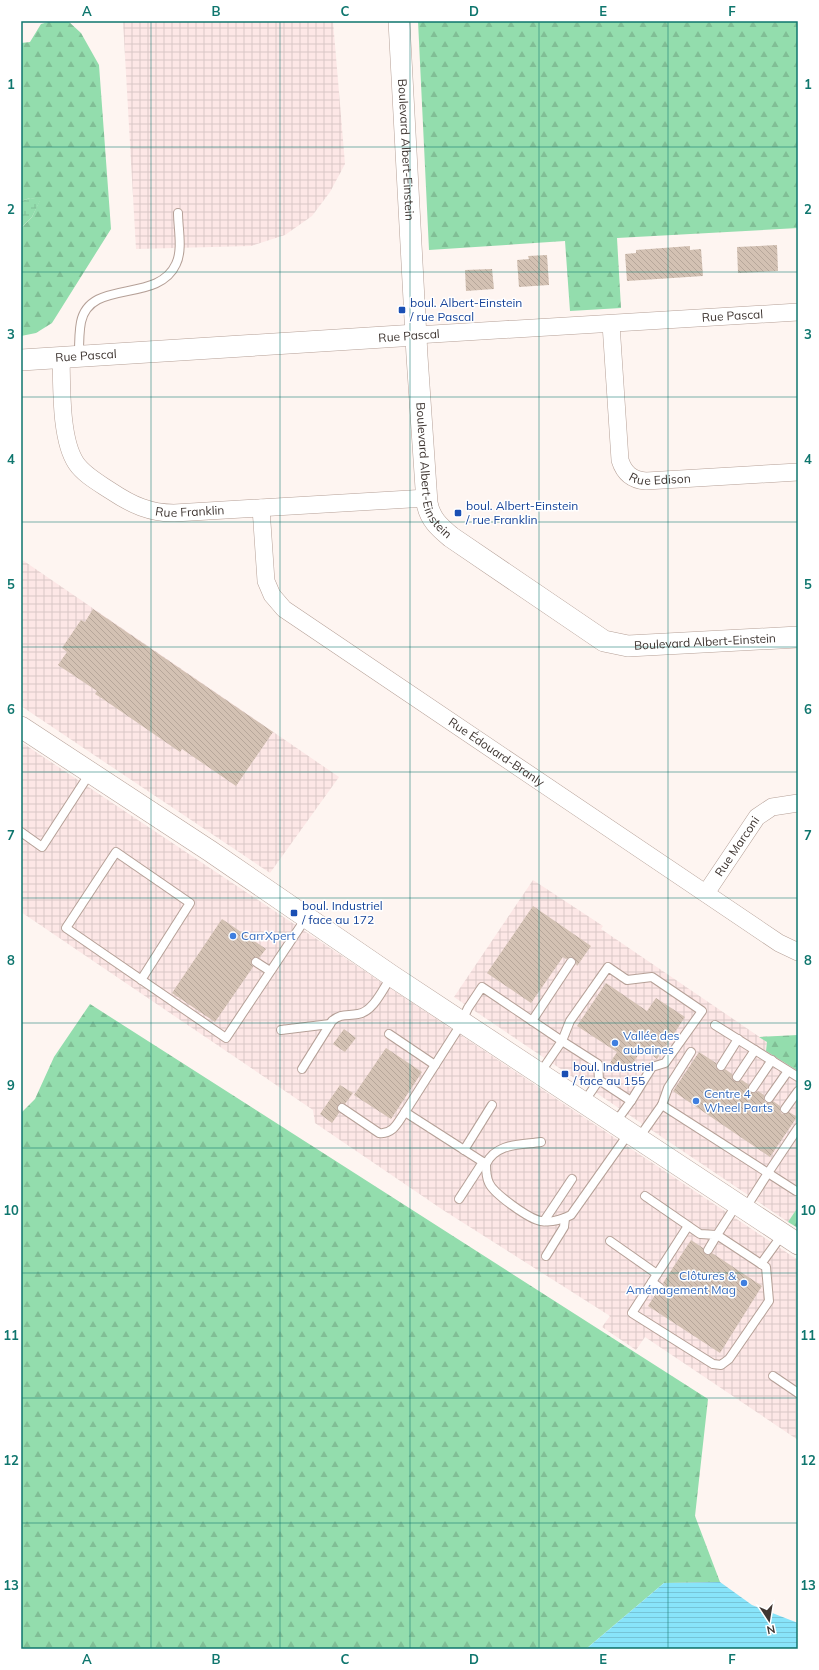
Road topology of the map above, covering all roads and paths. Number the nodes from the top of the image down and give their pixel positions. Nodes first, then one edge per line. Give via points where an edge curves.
1 (399, 21) edge
2 (178, 213) dead end
3 (798, 312) edge
4 (612, 324) junction
5 (416, 335) junction
6 (70, 357) junction
7 (21, 360) edge
8 (798, 472) edge
9 (427, 498) junction
10 (261, 508) junction
11 (798, 637) edge
12 (25, 732) edge
13 (90, 773) junction
14 (798, 803) edge
15 (21, 832) edge
16 (706, 893) junction
17 (306, 917) junction
18 (798, 952) edge
19 (256, 962) dead end
20 (571, 962) dead end
21 (270, 971) junction
22 (392, 976) junction
23 (141, 980) junction
24 (532, 1021) junction
25 (462, 1022) junction
26 (330, 1024) junction
27 (716, 1025) dead end
28 (281, 1030) dead end
29 (389, 1034) dead end
30 (738, 1040) junction
31 (562, 1041) junction
32 (755, 1050) junction
33 (691, 1052) dead end
34 (772, 1060) junction
35 (435, 1065) junction
36 (721, 1066) dead end
37 (302, 1070) dead end
38 (788, 1071) junction
39 (540, 1074) junction
40 (737, 1077) dead end
41 (798, 1077) edge
42 (599, 1080) junction
43 (753, 1088) dead end
44 (798, 1091) edge
45 (769, 1098) dead end
46 (631, 1100) junction
47 (584, 1102) junction
48 (662, 1104) junction
49 (492, 1105) dead end
50 (342, 1108) dead end
51 (785, 1109) dead end
52 (405, 1112) junction
53 (798, 1128) edge
54 (627, 1132) junction
55 (541, 1142) dead end
56 (464, 1150) junction
57 (485, 1163) junction
58 (768, 1174) junction
59 (572, 1179) dead end
60 (796, 1191) dead end
61 (646, 1196) dead end
62 (459, 1199) dead end
63 (741, 1207) junction
64 (565, 1218) junction
65 (544, 1221) junction
66 (688, 1226) junction
67 (717, 1235) junction
68 (790, 1239) edge
69 (610, 1241) dead end
70 (708, 1250) dead end
71 (546, 1256) dead end
72 (762, 1264) junction
73 (658, 1274) junction
74 (652, 1282) junction
75 (660, 1288) dead end
76 (773, 1376) dead end
77 (798, 1393) edge

1 - 5 street, Boulevard Albert-Einstein
2 - 6 lane via 177,263 167,278 153,286 110,294 96,300 88,307 81,322
3 - 4 street, Rue Pascal
4 - 5 street, Rue Pascal
4 - 8 street, Rue Edison via 620,460 628,474 637,480 646,481
5 - 6 street, Rue Pascal
5 - 9 street, Boulevard Albert-Einstein
6 - 7 street, Rue Pascal
6 - 10 street, Rue Franklin via 66,436 71,454 84,472 122,499 150,510 174,513
9 - 10 street, Rue Franklin
9 - 11 street, Boulevard Albert-Einstein via 430,515 451,537 604,641 628,646
10 - 16 street, Rue Édouard-Branly via 266,581 272,595 284,609
12 - 13 street
13 - 15 lane via 42,847
13 - 17 street
14 - 16 street, Rue Marconi via 772,807 757,817
16 - 18 street, Rue Édouard-Branly via 779,943
17 - 21 lane
17 - 22 street
19 - 21 lane
20 - 24 lane
21 - 23 lane via 226,1038
22 - 25 street
22 - 26 lane via 366,1012 339,1016
23 - 23 lane via 66,928 116,852 190,903
24 - 25 lane via 482,987
24 - 31 lane
25 - 35 lane
25 - 39 street
26 - 28 lane
26 - 37 lane
27 - 30 lane
29 - 35 lane
30 - 32 lane
30 - 36 lane
31 - 39 lane
31 - 42 lane via 598,1064
31 - 46 lane via 570,1021 608,967 627,980 652,977 702,1011 664,1063 652,1067
32 - 34 lane
32 - 40 lane
33 - 48 lane via 668,1088
34 - 38 lane
34 - 43 lane
35 - 52 lane
38 - 41 lane
38 - 45 lane
39 - 47 street
42 - 46 lane
42 - 47 lane
44 - 51 lane
46 - 54 lane
47 - 54 street
48 - 54 lane
48 - 58 lane
49 - 56 lane
50 - 52 lane via 384,1134 390,1132
52 - 56 lane
53 - 58 lane
54 - 63 street
54 - 64 lane via 578,1207
55 - 57 lane via 501,1148
56 - 57 lane
57 - 62 lane
57 - 65 lane via 489,1183 495,1191 530,1217
58 - 60 lane
58 - 63 lane
59 - 65 lane
61 - 66 lane
63 - 67 lane
63 - 68 street
64 - 65 lane
64 - 71 lane via 564,1227
66 - 67 lane via 700,1234
66 - 73 lane
67 - 70 lane
67 - 72 lane
68 - 72 lane
69 - 73 lane
72 - 74 lane via 766,1267 769,1301 729,1359 721,1365 712,1364 632,1313
73 - 74 lane
74 - 75 lane
76 - 77 lane

